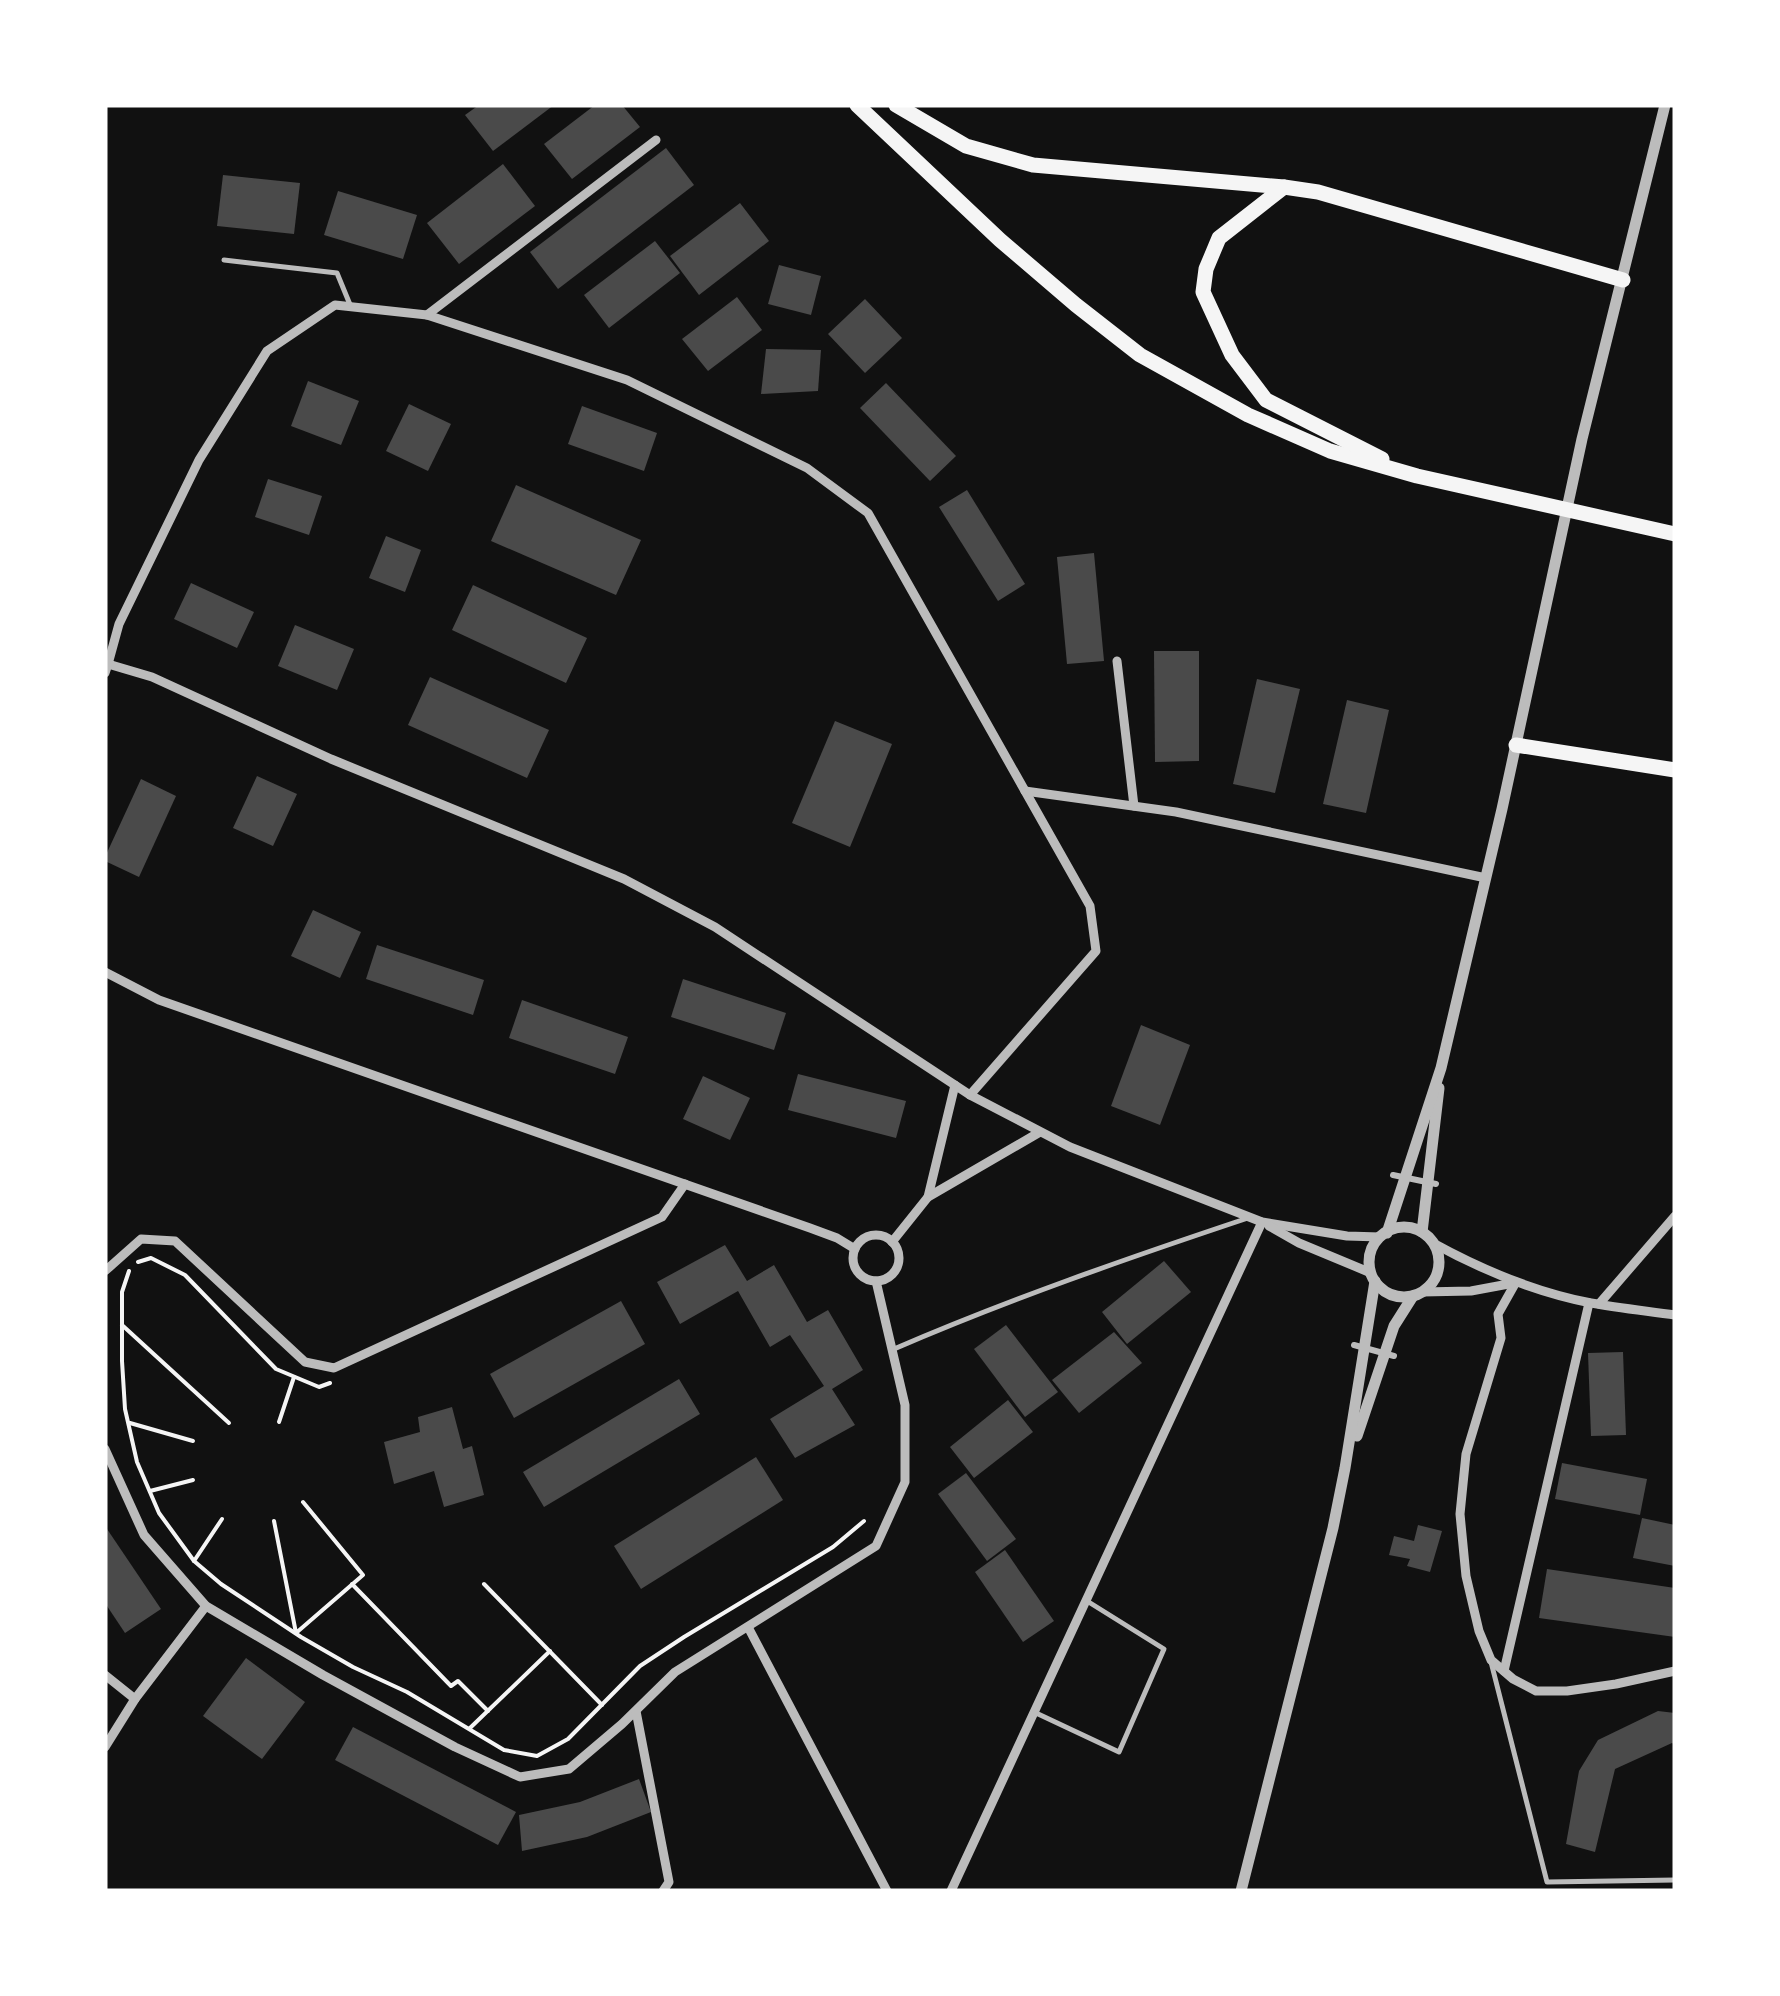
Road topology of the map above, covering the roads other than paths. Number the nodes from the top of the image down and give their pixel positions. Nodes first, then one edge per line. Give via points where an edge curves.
1 (857, 105) edge
2 (896, 105) edge
3 (1665, 105) edge
4 (656, 140) dead end
5 (1284, 187) junction
6 (224, 260) dead end
7 (1623, 280) junction
8 (351, 307) junction
9 (428, 315) junction
10 (1417, 476) junction
11 (1620, 521) junction
12 (1675, 524) edge
13 (1675, 534) edge
14 (1117, 661) dead end
15 (106, 668) edge
16 (1516, 746) junction
17 (1675, 770) edge
18 (1025, 791) junction
19 (1134, 806) junction
20 (1486, 878) junction
21 (105, 972) edge
22 (1441, 1068) junction
23 (956, 1086) junction
24 (970, 1095) junction
25 (1040, 1132) junction
26 (1398, 1176) junction
27 (1433, 1183) junction
28 (685, 1184) junction
29 (928, 1197) junction
30 (1675, 1216) edge
31 (1248, 1218) junction
32 (1262, 1222) junction
33 (1422, 1232) junction
34 (1383, 1235) junction
35 (892, 1242) junction
36 (1433, 1242) junction
37 (854, 1249) junction
38 (105, 1271) edge
39 (1373, 1277) junction
40 (876, 1281) junction
41 (1516, 1282) junction
42 (1418, 1294) junction
43 (1594, 1304) junction
44 (1675, 1315) edge
45 (1359, 1346) junction
46 (891, 1350) junction
47 (1389, 1354) junction
48 (105, 1449) edge
49 (1346, 1468) junction
50 (1085, 1600) junction
51 (206, 1606) junction
52 (748, 1627) junction
53 (1491, 1660) junction
54 (1504, 1671) junction
55 (1675, 1671) edge
56 (105, 1676) edge
57 (135, 1699) junction
58 (636, 1711) junction
59 (1034, 1712) junction
60 (105, 1746) edge
61 (1675, 1880) edge
62 (663, 1891) edge
63 (886, 1891) edge
64 (950, 1891) edge
65 (1241, 1891) edge

1 - 10 highway via 1000,240 1140,355 1313,444
2 - 5 highway via 966,146 1033,165
3 - 7 street
4 - 9 street
5 - 7 highway
5 - 10 highway via 1219,238 1206,269 1203,292 1224,340 1266,400
6 - 8 lane via 337,273
7 - 16 street
8 - 9 street
8 - 15 street via 335,305 267,351 199,460 119,624
9 - 18 street via 626,380 808,468 868,513
10 - 11 highway
11 - 12 highway
11 - 13 highway
14 - 19 street
15 - 23 street via 152,677 624,879 715,926
16 - 17 highway
16 - 20 street
18 - 19 street
18 - 24 street via 1090,906 1096,951
19 - 20 street
20 - 22 street
21 - 28 street via 159,1000
22 - 26 street
22 - 27 street
23 - 24 street
23 - 29 street
24 - 25 street
25 - 29 street
25 - 31 street
26 - 27 street
26 - 34 street
27 - 33 street
28 - 37 street
28 - 38 street via 662,1216 334,1368 305,1362 175,1241 141,1239
29 - 35 street
30 - 43 street
31 - 32 street
31 - 46 lane
32 - 34 street
32 - 39 street
32 - 50 street
33 - 34 street via 1403,1228
33 - 36 street
34 - 39 street via 1371,1254
35 - 37 street via 872,1235
35 - 40 street via 896,1270
36 - 41 street
36 - 42 street via 1437,1273
37 - 40 street via 856,1271
39 - 42 street via 1392,1295
39 - 45 street
40 - 46 street
41 - 42 street
41 - 43 street
41 - 53 street via 1498,1314 1501,1338 1466,1454 1460,1514 1466,1576
42 - 47 street via 1394,1326
43 - 44 street
43 - 54 street
45 - 47 street
45 - 49 street
46 - 52 street via 906,1406 905,1482 876,1546
47 - 49 street
48 - 51 street via 144,1534
49 - 65 street
50 - 59 street
50 - 59 lane via 1164,1649 1119,1752
51 - 57 street
51 - 58 street via 520,1777 569,1769
52 - 58 street via 675,1672
52 - 63 street
53 - 54 street
53 - 61 lane via 1547,1882
54 - 55 street via 1536,1691
56 - 57 street
57 - 60 street
58 - 62 street via 669,1882
59 - 64 street

